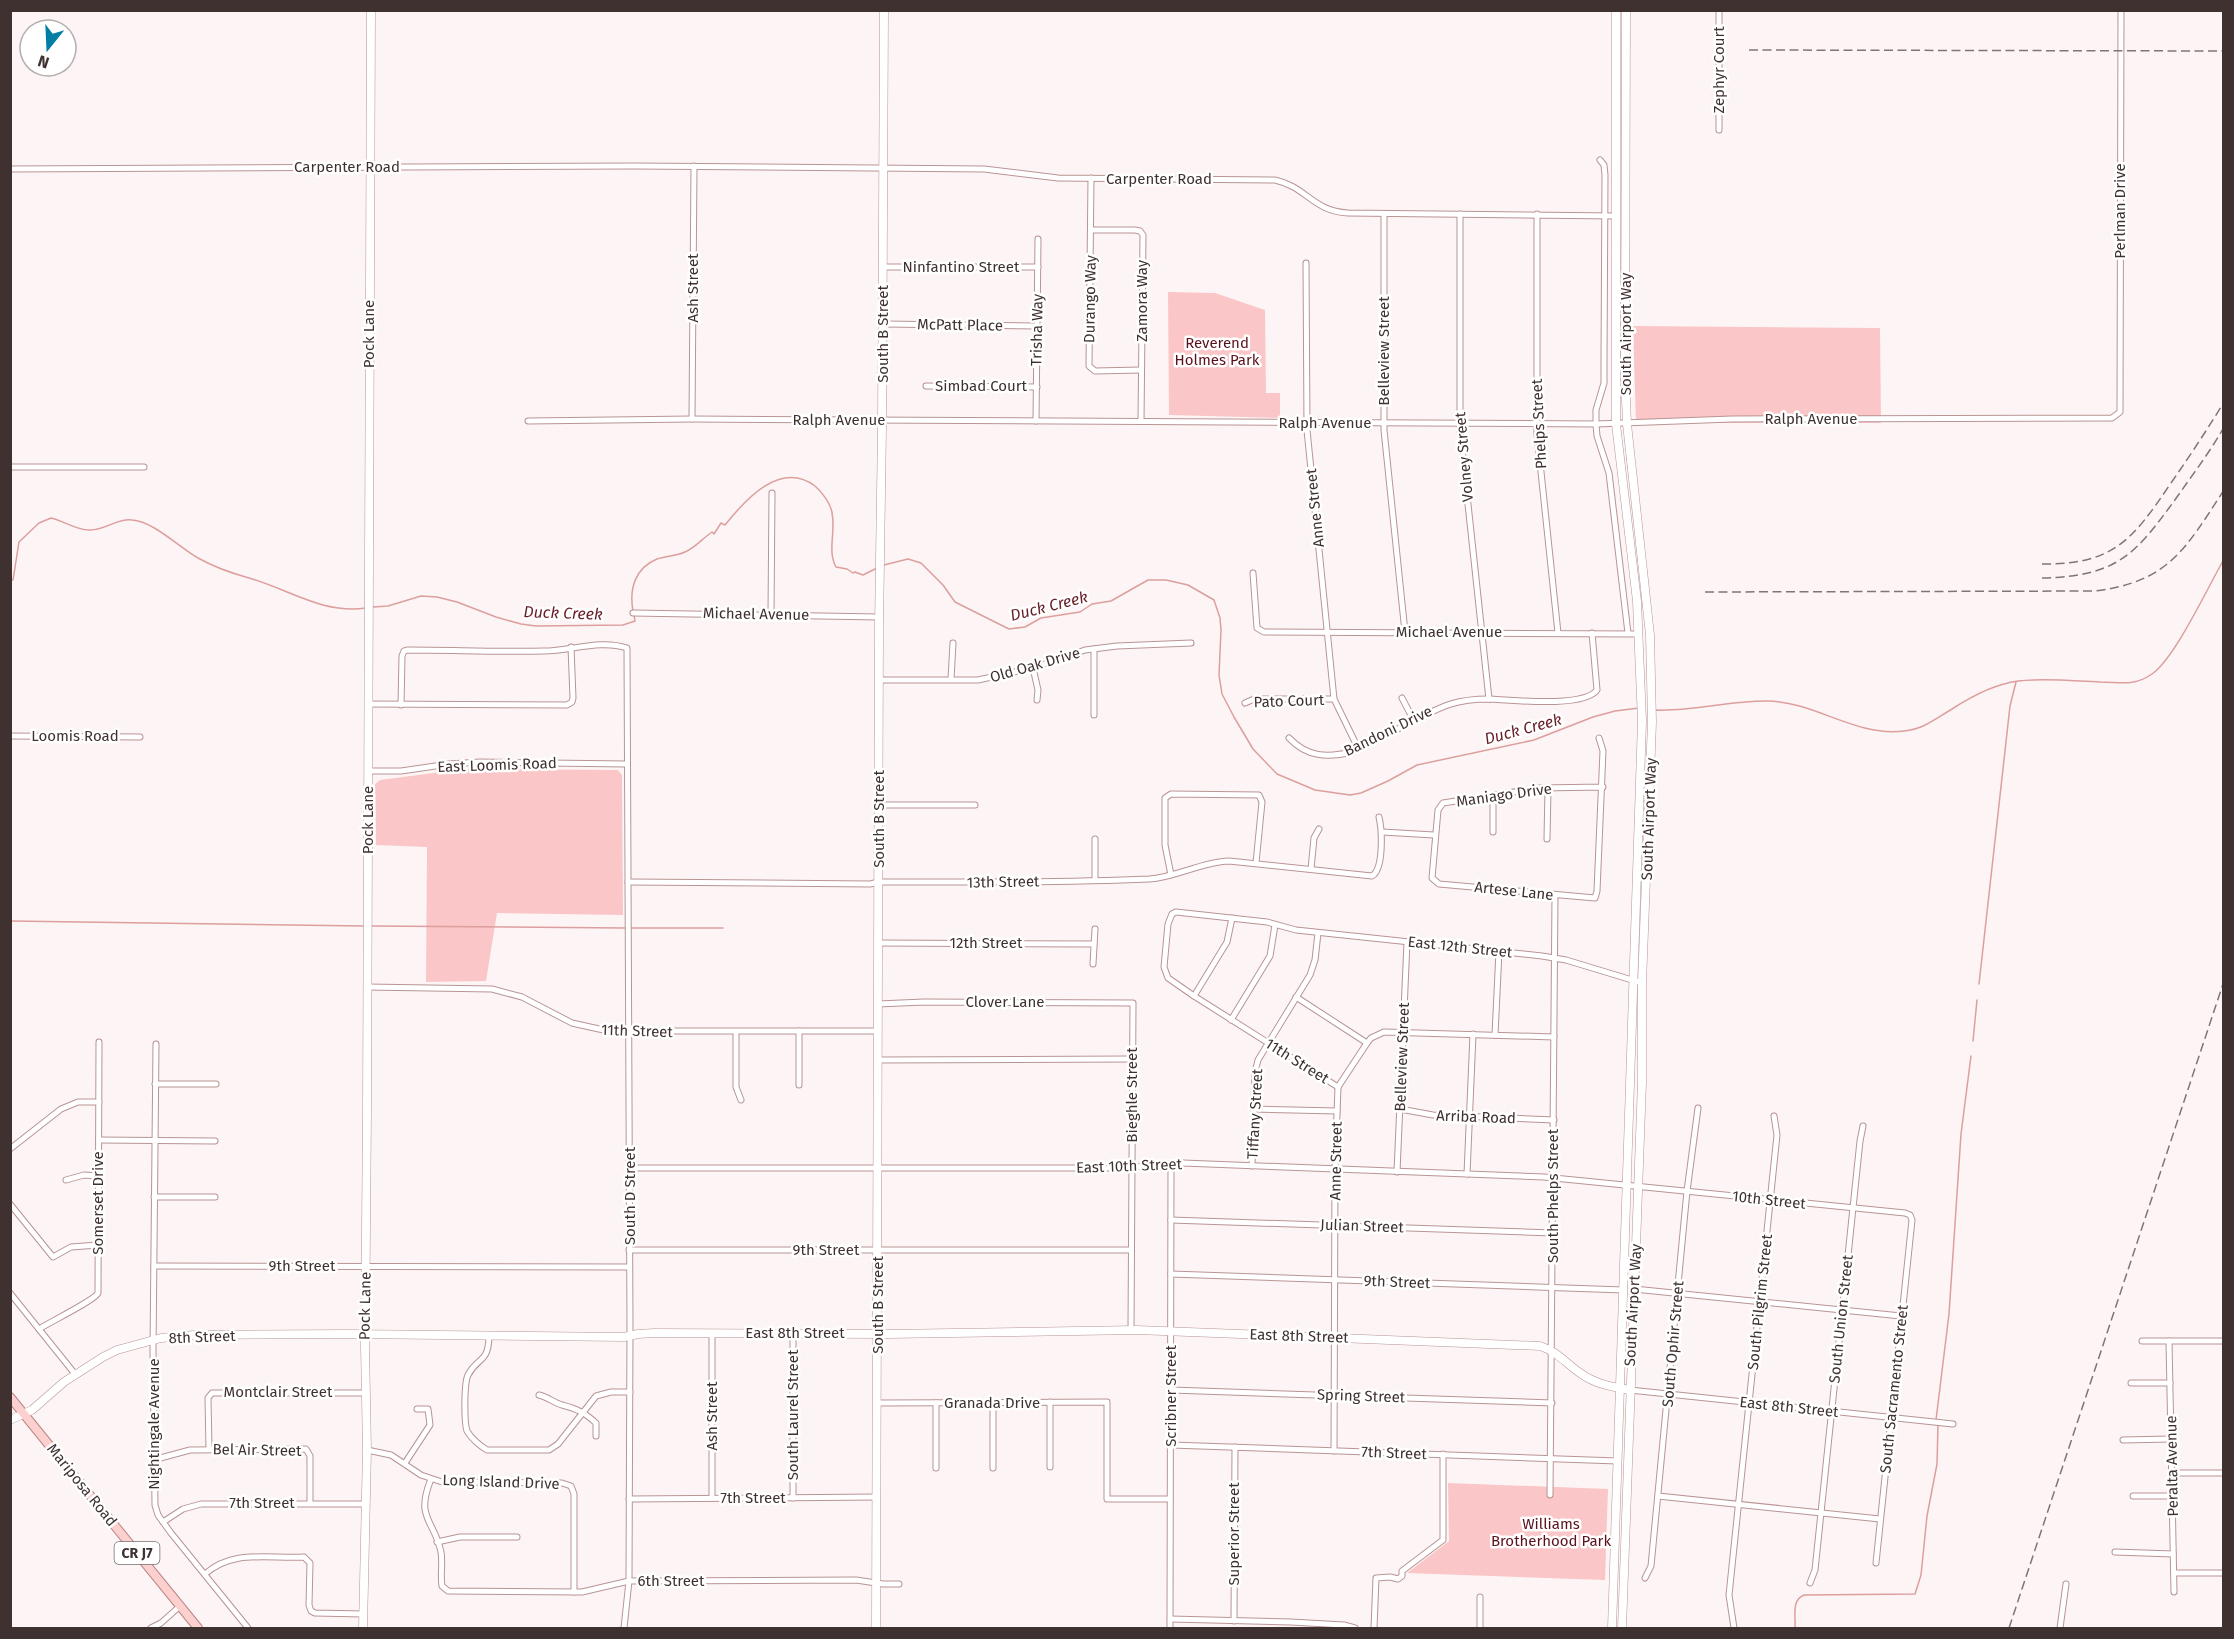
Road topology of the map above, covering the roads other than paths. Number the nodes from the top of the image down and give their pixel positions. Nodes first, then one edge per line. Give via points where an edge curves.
1 (371, 10) edge
2 (884, 10) edge
3 (1616, 10) edge
4 (1626, 10) edge
5 (1719, 10) edge
6 (2121, 10) edge
7 (1719, 130) dead end
8 (1600, 160) dead end
9 (694, 166) junction
10 (370, 167) junction
11 (883, 168) junction
12 (10, 169) edge
13 (1091, 178) junction
14 (1384, 214) junction
15 (1460, 214) junction
16 (1537, 214) junction
17 (1604, 215) junction
18 (1616, 216) junction
19 (1091, 230) junction
20 (1038, 239) dead end
21 (1306, 263) dead end
22 (883, 267) junction
23 (1038, 267) junction
24 (883, 324) junction
25 (1037, 326) junction
26 (1141, 370) junction
27 (926, 386) dead end
28 (1036, 387) junction
29 (2120, 412) joint
30 (692, 419) junction
31 (882, 420) junction
32 (528, 421) dead end
33 (1036, 421) junction
34 (1141, 421) junction
35 (1307, 422) junction
36 (1384, 423) junction
37 (1460, 424) junction
38 (1537, 424) junction
39 (1596, 424) junction
40 (1616, 424) junction
41 (1627, 424) junction
42 (10, 467) edge
43 (144, 467) dead end
44 (772, 494) dead end
45 (1253, 573) dead end
46 (633, 614) dead end
47 (771, 614) junction
48 (879, 616) junction
49 (1328, 631) junction
50 (1405, 632) junction
51 (1480, 632) junction
52 (1558, 633) junction
53 (1592, 633) junction
54 (1628, 633) junction
55 (1638, 634) junction
56 (1191, 643) dead end
57 (953, 644) dead end
58 (572, 647) junction
59 (1094, 649) junction
60 (1033, 668) junction
61 (951, 679) junction
62 (879, 680) junction
63 (1402, 698) dead end
64 (1335, 699) junction
65 (1489, 699) junction
66 (1037, 700) dead end
67 (1245, 703) dead end
68 (368, 704) junction
69 (401, 705) junction
70 (1094, 715) dead end
71 (1414, 721) junction
72 (10, 736) edge
73 (140, 737) dead end
74 (1289, 738) dead end
75 (1599, 738) dead end
76 (1358, 748) junction
77 (627, 764) junction
78 (368, 771) junction
79 (1603, 787) junction
80 (1548, 788) junction
81 (1493, 797) junction
82 (879, 805) junction
83 (975, 805) dead end
84 (1379, 817) dead end
85 (1320, 829) dead end
86 (1382, 832) junction
87 (1493, 832) dead end
88 (1434, 836) junction
89 (1095, 839) dead end
90 (1547, 839) dead end
91 (1256, 863) junction
92 (1311, 869) junction
93 (1171, 875) junction
94 (1095, 880) junction
95 (628, 882) junction
96 (879, 882) junction
97 (1555, 896) junction
98 (1232, 918) junction
99 (1275, 925) junction
100 (1095, 928) dead end
101 (1318, 933) junction
102 (1407, 942) junction
103 (878, 943) junction
104 (1094, 944) junction
105 (1499, 951) junction
106 (1554, 958) junction
107 (1093, 964) dead end
108 (1638, 982) junction
109 (367, 987) junction
110 (1194, 996) junction
111 (1296, 997) junction
112 (1133, 1003) joint
113 (878, 1004) junction
114 (1231, 1020) junction
115 (799, 1031) junction
116 (878, 1031) junction
117 (630, 1032) junction
118 (736, 1032) junction
119 (1402, 1032) junction
120 (1473, 1034) junction
121 (1495, 1035) junction
122 (1554, 1037) junction
123 (99, 1042) dead end
124 (1267, 1042) junction
125 (1367, 1043) junction
126 (156, 1044) dead end
127 (1132, 1059) junction
128 (879, 1060) junction
129 (155, 1084) junction
130 (216, 1084) dead end
131 (799, 1085) dead end
132 (1338, 1087) junction
133 (741, 1100) dead end
134 (99, 1102) junction
135 (1698, 1108) dead end
136 (1254, 1109) junction
137 (1400, 1109) junction
138 (1337, 1111) junction
139 (1774, 1116) dead end
140 (1469, 1117) junction
141 (1554, 1120) junction
142 (1863, 1126) dead end
143 (99, 1140) junction
144 (215, 1140) dead end
145 (154, 1141) junction
146 (10, 1149) edge
147 (1171, 1164) junction
148 (1252, 1166) junction
149 (1131, 1167) junction
150 (630, 1168) junction
151 (878, 1168) junction
152 (1335, 1169) junction
153 (1398, 1172) junction
154 (1467, 1174) junction
155 (98, 1176) junction
156 (1554, 1178) junction
157 (66, 1180) dead end
158 (1627, 1186) junction
159 (1638, 1187) junction
160 (1687, 1191) junction
161 (154, 1197) junction
162 (215, 1197) dead end
163 (1770, 1200) junction
164 (10, 1204) edge
165 (1853, 1208) junction
166 (1910, 1215) joint
167 (1171, 1220) junction
168 (1335, 1225) junction
169 (1553, 1233) junction
170 (98, 1245) junction
171 (629, 1250) junction
172 (878, 1250) junction
173 (1131, 1250) junction
174 (154, 1266) junction
175 (366, 1266) junction
176 (629, 1268) junction
177 (1171, 1274) junction
178 (1335, 1280) junction
179 (1553, 1288) junction
180 (1634, 1289) junction
181 (1623, 1290) junction
182 (10, 1293) edge
183 (1677, 1293) junction
184 (1760, 1301) junction
185 (1842, 1310) junction
186 (1901, 1316) junction
187 (39, 1329) junction
188 (1131, 1330) junction
189 (1171, 1331) junction
190 (793, 1333) junction
191 (878, 1333) junction
192 (712, 1334) junction
193 (365, 1335) junction
194 (489, 1336) junction
195 (629, 1336) junction
196 (1335, 1337) junction
197 (154, 1341) junction
198 (2142, 1341) dead end
199 (2169, 1341) junction
200 (2223, 1341) edge
201 (1553, 1350) junction
202 (75, 1374) junction
203 (2131, 1383) dead end
204 (2170, 1383) junction
205 (1171, 1390) junction
206 (1626, 1390) junction
207 (630, 1392) junction
208 (365, 1393) junction
209 (539, 1395) dead end
210 (1667, 1395) junction
211 (1335, 1396) junction
212 (10, 1397) edge
213 (1050, 1402) junction
214 (936, 1403) junction
215 (993, 1403) junction
216 (1552, 1403) junction
217 (1749, 1403) junction
218 (878, 1404) junction
219 (417, 1409) dead end
220 (1832, 1411) junction
221 (582, 1412) junction
222 (25, 1414) junction
223 (1891, 1417) junction
224 (10, 1420) edge
225 (1953, 1424) dead end
226 (596, 1436) dead end
227 (2123, 1440) dead end
228 (2171, 1440) junction
229 (1171, 1445) junction
230 (1235, 1447) junction
231 (209, 1449) junction
232 (366, 1450) junction
233 (1334, 1451) junction
234 (1443, 1454) junction
235 (1552, 1458) junction
236 (153, 1460) junction
237 (1618, 1461) junction
238 (405, 1463) junction
239 (1050, 1467) dead end
240 (936, 1468) dead end
241 (993, 1468) dead end
242 (2172, 1473) junction
243 (2223, 1473) edge
244 (431, 1479) junction
245 (1550, 1495) dead end
246 (1658, 1496) junction
247 (2133, 1496) dead end
248 (2172, 1496) junction
249 (877, 1497) junction
250 (712, 1498) junction
251 (793, 1498) junction
252 (629, 1499) junction
253 (1170, 1499) junction
254 (310, 1503) junction
255 (366, 1504) junction
256 (1738, 1504) junction
257 (1822, 1513) junction
258 (1880, 1519) junction
259 (163, 1522) junction
260 (517, 1537) dead end
261 (437, 1542) junction
262 (2115, 1552) dead end
263 (2173, 1554) junction
264 (1876, 1563) dead end
265 (2174, 1573) junction
266 (2223, 1573) edge
267 (205, 1574) junction
268 (1645, 1578) dead end
269 (629, 1581) junction
270 (876, 1583) junction
271 (1810, 1583) dead end
272 (899, 1584) dead end
273 (2066, 1584) dead end
274 (574, 1592) junction
275 (2174, 1592) dead end
276 (1480, 1597) dead end
277 (180, 1606) junction
278 (363, 1614) junction
279 (1170, 1619) junction
280 (1234, 1621) junction
281 (151, 1629) edge
282 (198, 1629) edge
283 (249, 1629) edge
284 (363, 1629) edge
285 (624, 1629) edge
286 (876, 1629) edge
287 (1170, 1629) edge
288 (1355, 1629) edge
289 (1374, 1629) edge
290 (1480, 1629) edge
291 (1612, 1629) edge
292 (1622, 1629) edge
293 (1734, 1629) edge
294 (2060, 1629) edge

1 - 10 street, Pock Lane
2 - 11 street, South B Street
3 - 18 street, South Airport Way
4 - 41 street, South Airport Way
5 - 7 street, Zephyr Court
6 - 29 street, Perlman Drive
8 - 17 street via 1605,175
9 - 10 street, Carpenter Road
9 - 11 street, Carpenter Road
9 - 30 street, Ash Street
10 - 12 street, Carpenter Road
10 - 68 street, Pock Lane
11 - 13 street, Carpenter Road via 993,169 1043,177
11 - 22 street, South B Street
13 - 14 street, Carpenter Road via 1275,180 1298,189 1327,210
13 - 19 street, Durango Way
14 - 15 street, Carpenter Road
14 - 36 street, Belleview Street
15 - 16 street, Carpenter Road
15 - 37 street, Volney Street
16 - 17 street, Carpenter Road
16 - 38 street, Phelps Street
17 - 18 street, Carpenter Road
17 - 39 street via 1604,383
18 - 40 street, South Airport Way
19 - 26 street, Zamora Way via 1135,230 1143,235
19 - 26 street, Durango Way via 1089,366 1095,371
20 - 23 street, Trisha Way
21 - 35 street, Anne Street
22 - 23 street, Ninfantino Street
22 - 24 street, South B Street
23 - 25 street, Trisha Way
24 - 25 street, McPatt Place
24 - 31 street, South B Street
25 - 28 street, Trisha Way
26 - 34 street, Zamora Way
27 - 28 street, Simbad Court
28 - 33 street, Trisha Way
29 - 41 street, Ralph Avenue via 2112,418 2099,419 1732,419
30 - 31 street, Ralph Avenue
30 - 32 street, Ralph Avenue
31 - 33 street, Ralph Avenue
31 - 48 street, South B Street
33 - 34 street, Ralph Avenue
34 - 35 street, Ralph Avenue
35 - 36 street, Ralph Avenue
35 - 49 street, Anne Street
36 - 37 street, Ralph Avenue
36 - 50 street, Belleview Street
37 - 38 street, Ralph Avenue
37 - 51 street, Volney Street
38 - 39 street, Ralph Avenue
38 - 52 street, Phelps Street
39 - 40 street, Ralph Avenue
39 - 54 street via 1609,473
40 - 41 street, Ralph Avenue
40 - 55 street, South Airport Way
41 - 108 street, South Airport Way via 1649,627 1652,718
42 - 43 street
44 - 47 street
45 - 49 street, Michael Avenue via 1260,631
46 - 47 street, Michael Avenue
47 - 48 street, Michael Avenue
48 - 62 street, South B Street
49 - 50 street, Michael Avenue
49 - 64 street, Anne Street
50 - 51 street, Michael Avenue
51 - 52 street, Michael Avenue
51 - 65 street, Volney Street
52 - 53 street, Michael Avenue
53 - 54 street, Michael Avenue
53 - 65 street, Bandoni Drive via 1597,690 1594,694 1575,700
54 - 55 street, Michael Avenue
55 - 108 street, South Airport Way via 1642,718
56 - 59 street, Old Oak Drive
57 - 61 street
58 - 69 street via 547,651 404,651
58 - 69 street via 573,698 567,705
58 - 77 street, South D Street via 627,648
59 - 60 street, Old Oak Drive
59 - 70 street
60 - 61 street, Old Oak Drive via 978,680
60 - 66 street
61 - 62 street, Old Oak Drive
62 - 82 street, South B Street
63 - 71 street
64 - 67 street, Pato Court via 1254,699
64 - 76 street, Anne Street
65 - 71 street, Bandoni Drive via 1435,708
68 - 69 street
68 - 78 street, Pock Lane
71 - 76 street, Bandoni Drive
72 - 73 street, Loomis Road
74 - 76 street, Bandoni Drive via 1314,755 1340,755
75 - 79 street
77 - 78 street, East Loomis Road via 480,762
77 - 95 street, South D Street
78 - 109 street, Pock Lane
79 - 80 street, Maniago Drive
79 - 97 street, Artese Lane via 1595,898
80 - 81 street, Maniago Drive
80 - 90 street
81 - 87 street
81 - 88 street, Maniago Drive via 1441,805
82 - 83 street
82 - 96 street, South B Street
84 - 86 street
85 - 92 street via 1314,838
86 - 88 street
86 - 92 street, 13th Street via 1375,875
88 - 97 street, Artese Lane via 1432,878 1439,884
89 - 94 street
91 - 92 street, 13th Street
91 - 93 street, 13th Street via 1214,861
91 - 93 street via 1263,802 1259,795 1172,794 1165,802 1165,845
93 - 94 street, 13th Street
94 - 96 street, 13th Street
95 - 96 street, 13th Street
95 - 117 street, South D Street
96 - 103 street, South B Street
97 - 106 street, South Phelps Street
98 - 99 street
98 - 110 street via 1227,942
98 - 110 street, 11th Street via 1172,914 1165,971 1172,982
99 - 101 street, East 12th Street
99 - 114 street via 1270,956
100 - 104 street
101 - 102 street, East 12th Street
101 - 111 street, Tiffany Street via 1313,969
102 - 105 street, East 12th Street
102 - 119 street, Belleview Street
103 - 104 street, 12th Street
103 - 113 street, South B Street
104 - 107 street
105 - 106 street, East 12th Street
105 - 121 street
106 - 108 street, East 12th Street
106 - 122 street, South Phelps Street
108 - 158 street, South Airport Way
108 - 159 street, South Airport Way via 1642,1082
109 - 117 street, 11th Street via 492,989 522,998 581,1026
109 - 175 street, Pock Lane
110 - 114 street, 11th Street
111 - 124 street, Tiffany Street
111 - 125 street
112 - 113 street, Clover Lane
112 - 127 street, Bieghle Street
113 - 116 street, South B Street
114 - 124 street, 11th Street
115 - 116 street, 11th Street
115 - 118 street, 11th Street
115 - 131 street
116 - 128 street, South B Street
117 - 118 street, 11th Street
117 - 150 street, South D Street
118 - 133 street via 736,1087
119 - 120 street
119 - 125 street via 1380,1033
119 - 137 street, Belleview Street
120 - 121 street
120 - 140 street
121 - 122 street
122 - 141 street, South Phelps Street
123 - 134 street, Somerset Drive
124 - 132 street, 11th Street
124 - 136 street, Tiffany Street via 1256,1068
125 - 132 street, 11th Street
126 - 129 street, Nightingale Avenue
127 - 128 street
127 - 149 street, Bieghle Street
128 - 151 street, South B Street
129 - 130 street
129 - 145 street, Nightingale Avenue
132 - 138 street, Anne Street
134 - 143 street, Somerset Drive
134 - 146 street via 78,1102 61,1108
135 - 160 street, South Ophir Street
136 - 138 street
136 - 148 street, Tiffany Street
137 - 140 street, Arriba Road
137 - 153 street, Belleview Street
138 - 152 street, Anne Street
139 - 163 street, South Pilgrim Street via 1777,1135
140 - 141 street, Arriba Road
140 - 154 street
141 - 156 street, South Phelps Street
142 - 165 street, South Union Street
143 - 145 street
143 - 155 street, Somerset Drive
144 - 145 street
145 - 161 street, Nightingale Avenue
147 - 148 street, East 10th Street
147 - 149 street, East 10th Street
147 - 167 street, Scribner Street
148 - 152 street, East 10th Street
149 - 151 street, East 10th Street
149 - 173 street, Bieghle Street
150 - 151 street, East 10th Street
150 - 171 street, South D Street
151 - 172 street, South B Street
152 - 153 street, East 10th Street
152 - 168 street, Anne Street
153 - 154 street, East 10th Street
154 - 156 street, East 10th Street
155 - 157 street
155 - 170 street, Somerset Drive
156 - 158 street, East 10th Street
156 - 169 street, South Phelps Street
158 - 159 street, 10th Street
158 - 181 street, South Airport Way
159 - 160 street, 10th Street
159 - 180 street, South Airport Way
160 - 163 street, 10th Street
160 - 183 street, South Ophir Street
161 - 162 street
161 - 174 street, Nightingale Avenue
163 - 165 street, 10th Street
163 - 184 street, South Pilgrim Street
164 - 170 street via 53,1257 71,1247
165 - 166 street, 10th Street
165 - 185 street, South Union Street
166 - 186 street, South Sacramento Street
167 - 168 street, Julian Street
167 - 177 street, Scribner Street
168 - 169 street, Julian Street
168 - 178 street, Anne Street
169 - 179 street, South Phelps Street
170 - 187 street, Somerset Drive via 98,1296
171 - 172 street, 9th Street
171 - 176 street, South D Street
172 - 173 street, 9th Street
172 - 191 street, South B Street
173 - 188 street, Bieghle Street
174 - 175 street, 9th Street
174 - 197 street, Nightingale Avenue
175 - 176 street, 9th Street
175 - 193 street, Pock Lane
176 - 195 street, South D Street
177 - 178 street, 9th Street
177 - 189 street, Scribner Street
178 - 179 street, 9th Street
178 - 196 street, Anne Street
179 - 181 street, 9th Street
179 - 201 street, South Phelps Street
180 - 183 street
180 - 206 street, South Airport Way
181 - 206 street, South Airport Way
182 - 187 street
183 - 184 street
183 - 210 street, South Ophir Street
184 - 185 street
184 - 217 street, South Pilgrim Street
185 - 186 street
185 - 220 street, South Union Street
186 - 223 street, South Sacramento Street
187 - 202 street
188 - 189 street, East 8th Street
188 - 191 street, East 8th Street
189 - 196 street, East 8th Street
189 - 205 street, Scribner Street
190 - 191 street, East 8th Street
190 - 192 street, East 8th Street
190 - 251 street, South Laurel Street
191 - 218 street, South B Street
192 - 195 street, East 8th Street
192 - 250 street, Ash Street
193 - 194 street, East 8th Street
193 - 197 street, 8th Street via 194,1335
193 - 208 street, Pock Lane
194 - 195 street, East 8th Street
194 - 221 street via 487,1354 466,1382 466,1428 482,1447 492,1451 549,1450
195 - 207 street, South D Street
196 - 201 street, East 8th Street via 1535,1345
196 - 211 street, Anne Street
197 - 202 street, 8th Street via 117,1350
197 - 236 street, Nightingale Avenue
198 - 199 street
199 - 200 street
199 - 204 street, Peralta Avenue
201 - 206 street, East 8th Street via 1587,1378
201 - 216 street, South Phelps Street
202 - 222 street, 8th Street
203 - 204 street
204 - 228 street, Peralta Avenue
205 - 211 street, Spring Street
205 - 229 street, Scribner Street
206 - 210 street, East 8th Street
206 - 237 street, South Airport Way
206 - 292 street, South Airport Way
207 - 221 street via 598,1395
207 - 252 street, South D Street
208 - 231 street, Montclair Street via 212,1393 208,1401
208 - 232 street, Pock Lane
209 - 221 street
210 - 217 street, East 8th Street
210 - 246 street, South Ophir Street
211 - 216 street, Spring Street
211 - 233 street, Anne Street
212 - 222 main road, Mariposa Road / CR J7
213 - 215 street, Granada Drive
213 - 239 street
213 - 253 street, Granada Drive via 1107,1402 1107,1499
214 - 215 street, Granada Drive
214 - 218 street, Granada Drive
214 - 240 street
215 - 241 street
216 - 235 street, South Phelps Street
217 - 220 street, East 8th Street
217 - 256 street, South Pilgrim Street
218 - 249 street, South B Street
219 - 238 street via 428,1409 430,1425
220 - 223 street, East 8th Street
220 - 257 street, South Union Street
221 - 226 street via 596,1423
222 - 224 street, 8th Street
222 - 277 main road, Mariposa Road / CR J7
223 - 225 street, East 8th Street
223 - 258 street, South Sacramento Street
227 - 228 street
228 - 242 street, Peralta Avenue
229 - 230 street, 7th Street
229 - 253 street, Scribner Street
230 - 233 street, 7th Street
230 - 280 street, Superior Street
231 - 236 street, Bel Air Street
231 - 254 street, Bel Air Street via 306,1449 310,1456
232 - 238 street, Long Island Drive via 383,1451
232 - 255 street, Pock Lane
233 - 234 street, 7th Street
234 - 235 street, 7th Street
234 - 289 street via 1443,1540 1402,1571 1398,1579 1376,1578
235 - 237 street, 7th Street
235 - 245 street, South Phelps Street
236 - 259 street, Nightingale Avenue via 155,1504
237 - 291 street, South Airport Way
238 - 244 street, Long Island Drive
242 - 243 street
242 - 248 street, Peralta Avenue
244 - 261 street via 425,1511
244 - 274 street, Long Island Drive via 571,1486
246 - 256 street
246 - 268 street, South Ophir Street via 1651,1566
247 - 248 street
248 - 263 street, Peralta Avenue
249 - 251 street, 7th Street
249 - 270 street, South B Street
250 - 251 street, 7th Street
250 - 252 street, 7th Street
252 - 269 street, South D Street
253 - 279 street, Scribner Street
254 - 255 street, 7th Street
254 - 259 street, 7th Street via 201,1504 183,1509
255 - 278 street, Pock Lane
256 - 257 street
256 - 293 street, South Pilgrim Street via 1729,1595
257 - 258 street
257 - 271 street, South Union Street
258 - 264 street, South Sacramento Street
259 - 267 street, Nightingale Avenue
260 - 261 street via 460,1537
261 - 274 street, 6th Street via 442,1560 441,1583 452,1592
262 - 263 street
263 - 265 street, Peralta Avenue
265 - 266 street
265 - 275 street, Peralta Avenue
267 - 278 street via 234,1558 304,1557 310,1563 311,1611
267 - 283 street, Nightingale Avenue
269 - 270 street, 6th Street
269 - 274 street, 6th Street
269 - 285 street, South D Street
270 - 272 street, 6th Street
270 - 286 street, South B Street
273 - 294 street
276 - 290 street
277 - 281 street
277 - 282 main road, Mariposa Road / CR J7
278 - 284 street, Pock Lane
279 - 280 street
279 - 287 street, Scribner Street
280 - 288 street

